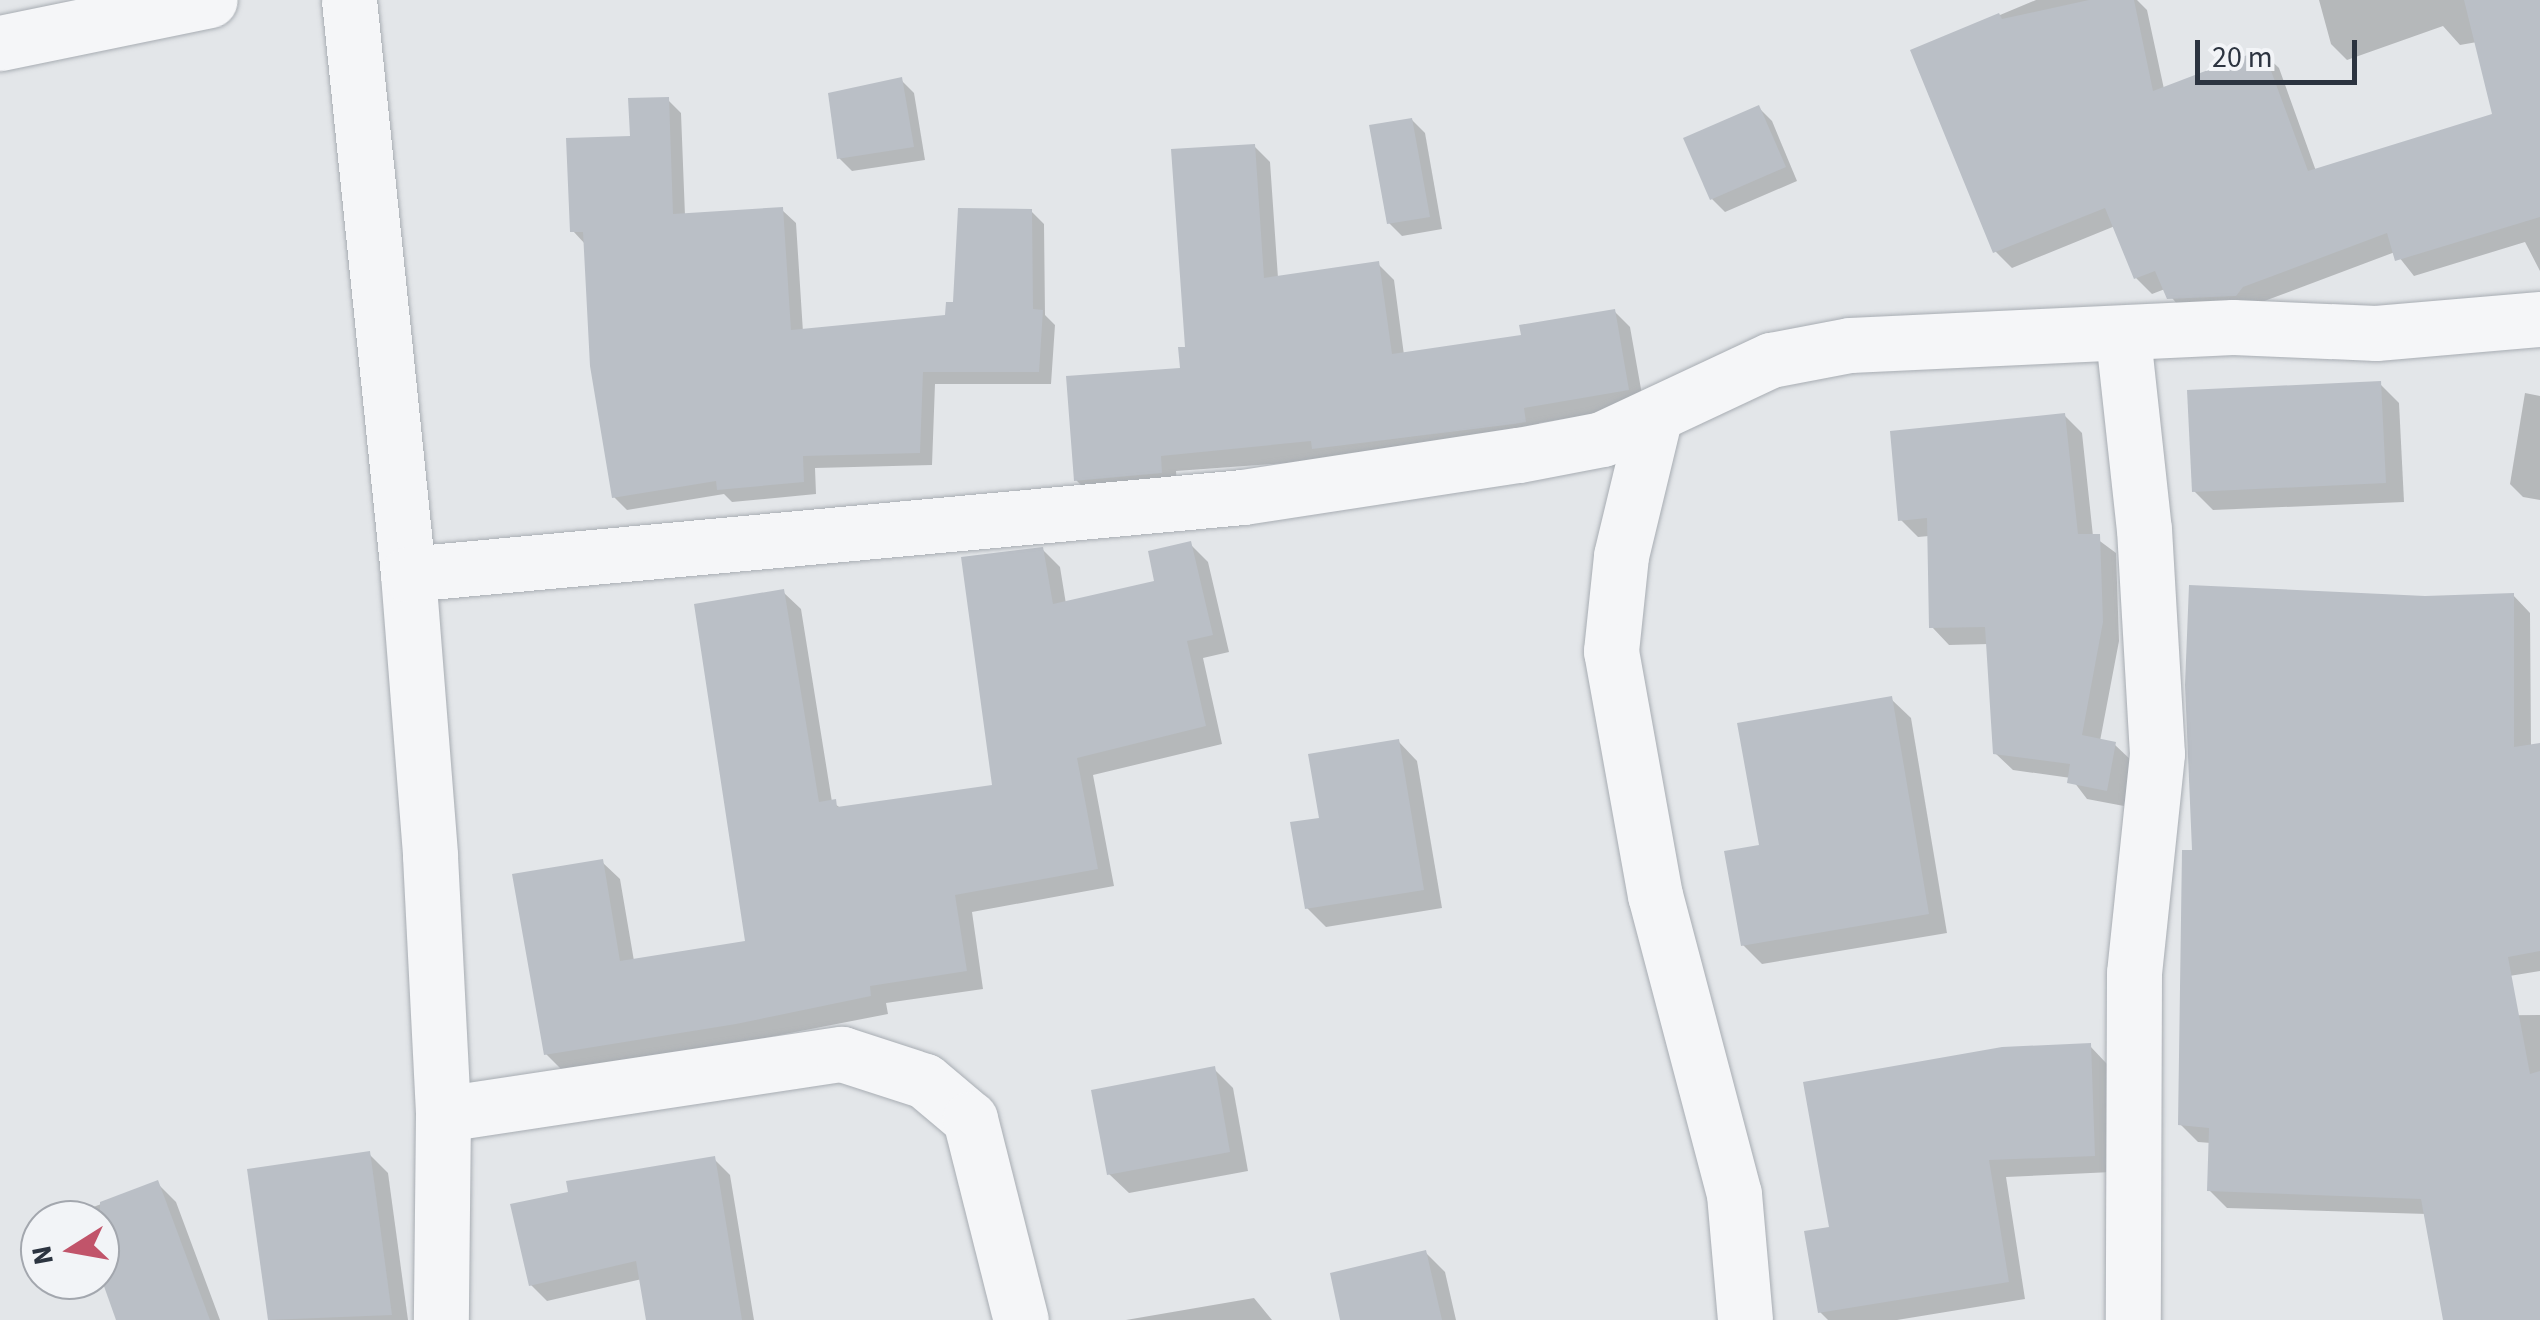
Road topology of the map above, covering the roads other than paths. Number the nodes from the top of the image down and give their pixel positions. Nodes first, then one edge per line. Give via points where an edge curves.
1 (210, 0) edge
2 (349, 0) edge
3 (0, 43) edge
4 (2540, 319) edge
5 (2123, 337) junction
6 (1655, 415) junction
7 (408, 574) junction
8 (443, 1114) junction
9 (441, 1320) edge
10 (1021, 1320) edge
11 (1745, 1320) edge
12 (2133, 1320) edge

1 - 3 street
2 - 7 street
4 - 5 street via 2376,333 2233,327
5 - 6 street via 2079,333 1850,345 1770,360
5 - 12 street via 2144,528 2157,754 2134,973
6 - 7 street via 1602,439 1242,497
6 - 11 street via 1621,556 1611,651 1654,895 1734,1194
7 - 8 street
8 - 9 street
8 - 10 street via 842,1054 925,1081 970,1119

